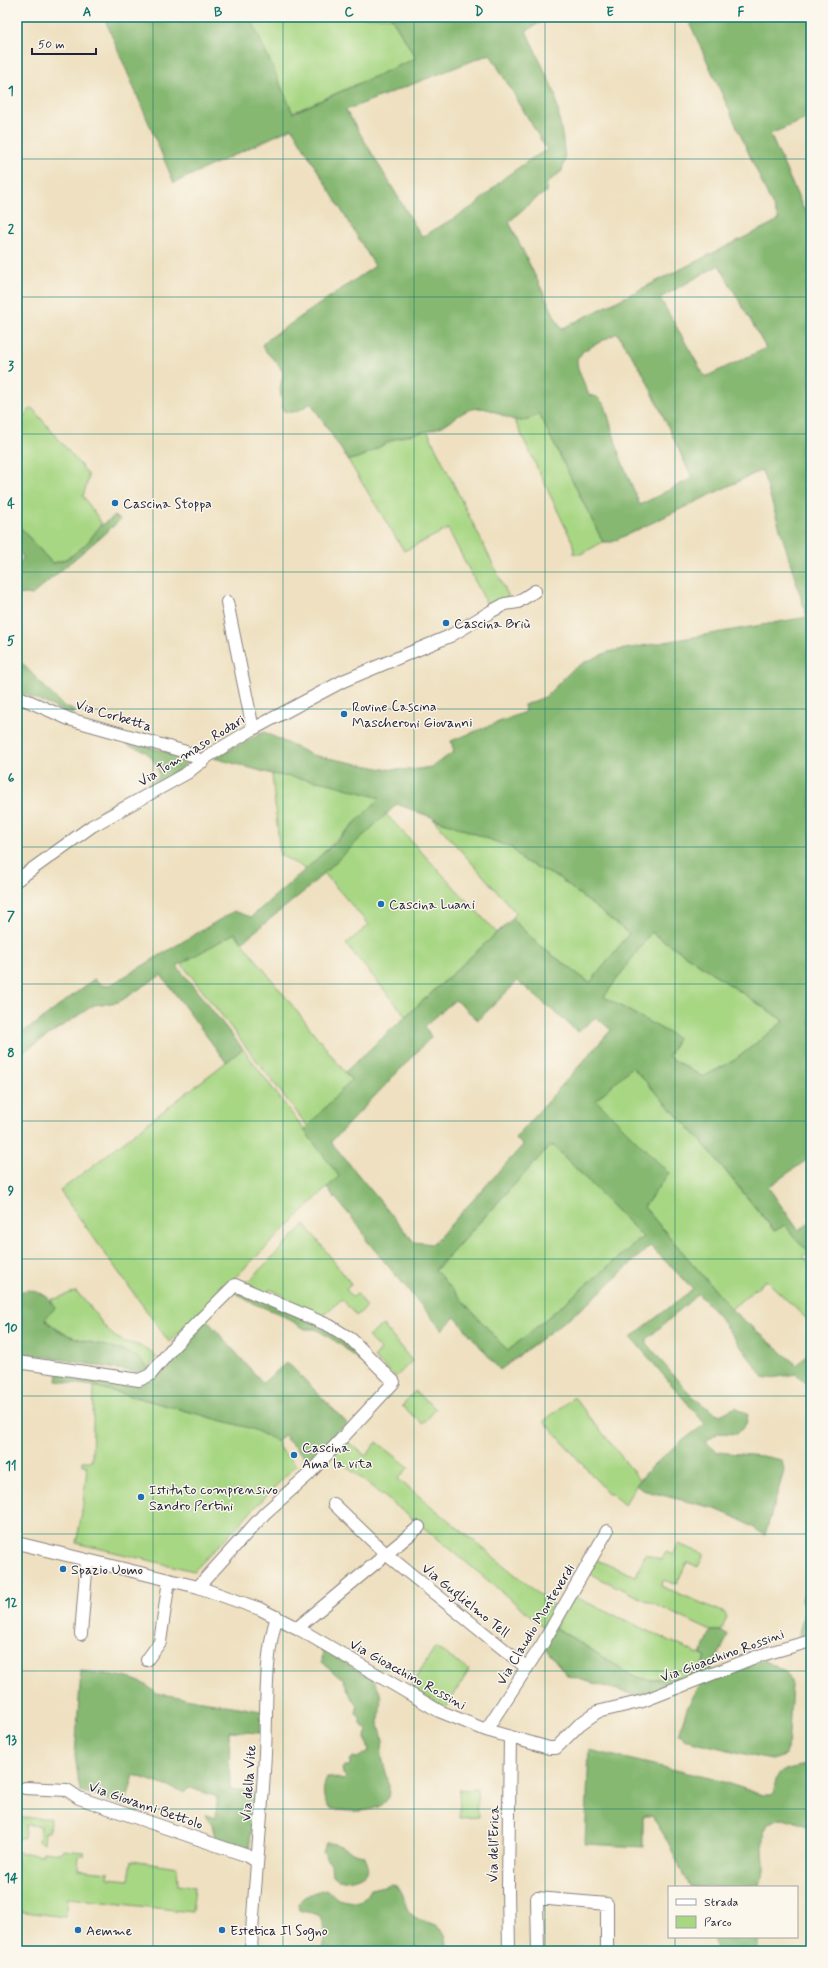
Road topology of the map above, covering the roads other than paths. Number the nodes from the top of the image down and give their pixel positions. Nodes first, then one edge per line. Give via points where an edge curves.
1 (535, 590) dead end
2 (227, 602) dead end
3 (17, 696) edge
4 (253, 729) junction
5 (202, 762) junction
6 (17, 880) edge
7 (17, 1362) edge
8 (334, 1504) dead end
9 (419, 1527) dead end
10 (607, 1531) dead end
11 (17, 1543) edge
12 (387, 1555) junction
13 (87, 1560) junction
14 (170, 1580) junction
15 (198, 1587) junction
16 (277, 1617) junction
17 (299, 1629) junction
18 (81, 1634) dead end
19 (811, 1641) edge
20 (147, 1660) dead end
21 (527, 1668) junction
22 (486, 1730) junction
23 (510, 1738) junction
24 (25, 1788) dead end
25 (256, 1861) junction
26 (251, 1951) edge
27 (509, 1951) edge
28 (538, 1951) edge
29 (607, 1951) edge

1 - 4 street, Via Tommaso Rodari via 518,602 505,604 422,650 343,681
2 - 4 street
3 - 5 street, Via Corbetta via 69,719 186,752
4 - 5 street, Via Tommaso Rodari
5 - 6 street, Via Tommaso Rodari via 92,826
7 - 15 street via 139,1380 150,1375 174,1346 235,1286 330,1326 351,1340 394,1382 308,1475 260,1518
8 - 12 street, Via Guglielmo Tell
9 - 12 street
10 - 21 street, Via Claudio Monteverdi
11 - 13 street, Via Gioacchino Rossini
12 - 17 street
12 - 21 street, Via Guglielmo Tell
13 - 14 street, Via Gioacchino Rossini
13 - 18 street
14 - 15 street, Via Gioacchino Rossini
14 - 20 street via 160,1642
15 - 16 street, Via Gioacchino Rossini
16 - 17 street, Via Gioacchino Rossini
16 - 25 street, Via della Vite via 270,1651 263,1800
17 - 22 street, Via Gioacchino Rossini via 428,1706
19 - 23 street, Via Gioacchino Rossini via 758,1656 644,1701 597,1712 580,1724 556,1748
21 - 22 street, Via Claudio Monteverdi
22 - 23 street, Via Gioacchino Rossini
23 - 27 street, Via dell'Erica
24 - 25 street, Via Giovanni Bettolo via 67,1790 79,1798 248,1856
25 - 26 street, Via della Vite
28 - 29 street via 538,1898 607,1904

